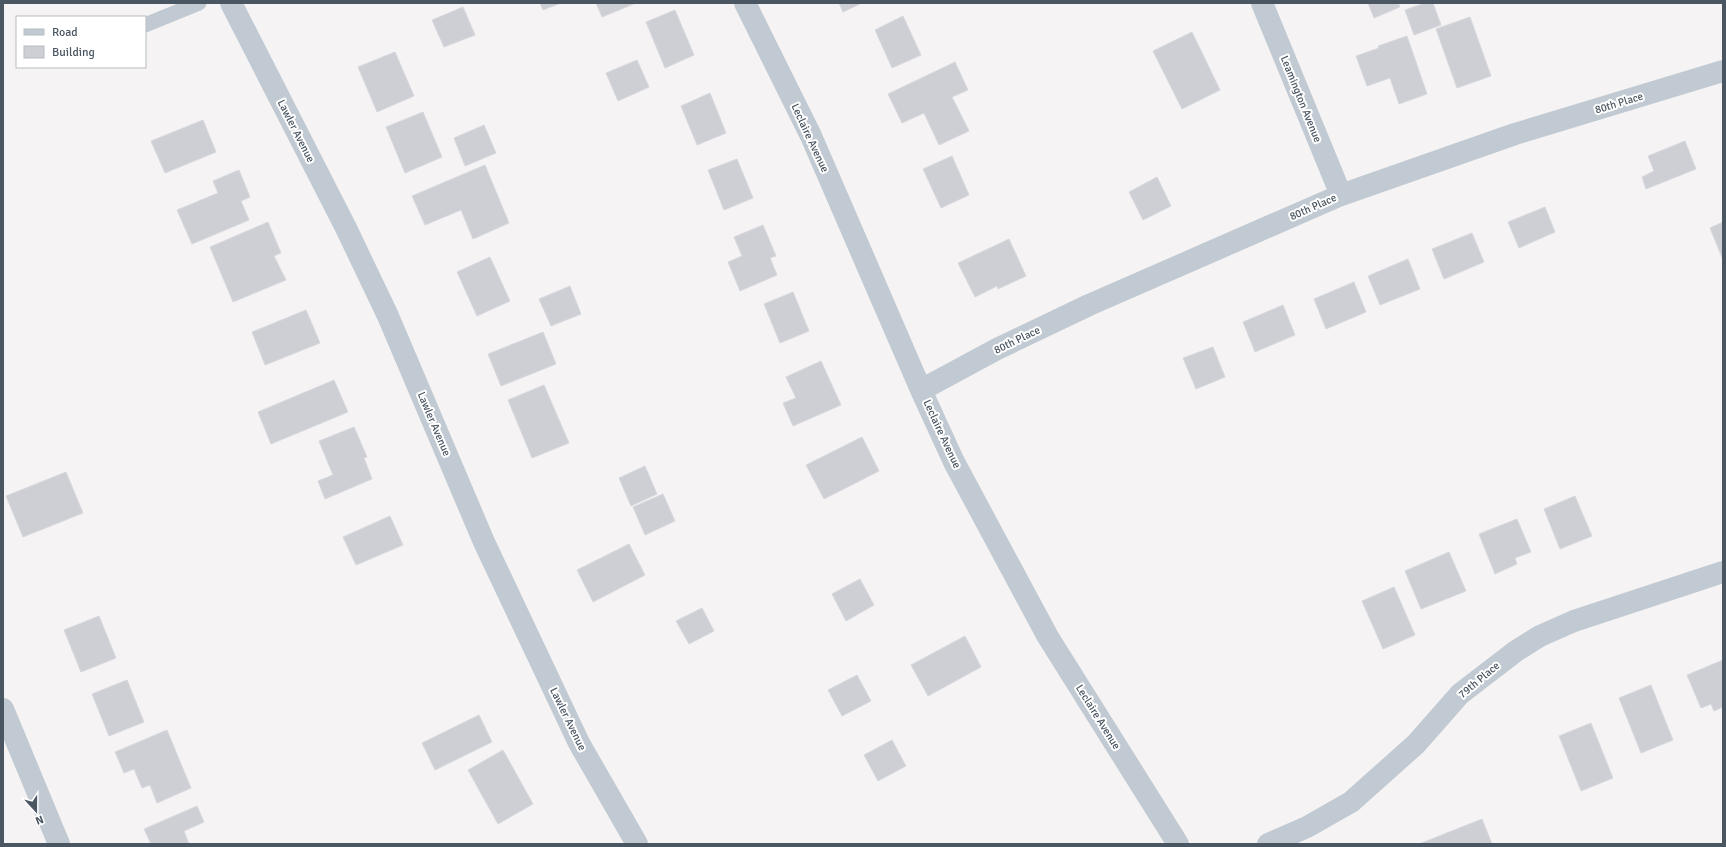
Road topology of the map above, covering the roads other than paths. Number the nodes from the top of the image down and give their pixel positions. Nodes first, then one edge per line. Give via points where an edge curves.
1 (199, 3) edge
2 (231, 3) edge
3 (745, 3) edge
4 (1262, 3) edge
5 (146, 26) edge
6 (1723, 72) edge
7 (1341, 195) junction
8 (921, 390) junction
9 (1723, 572) edge
10 (3, 709) edge
11 (59, 844) edge
12 (637, 844) edge
13 (1178, 844) edge
14 (1268, 844) edge

1 - 5 lane
2 - 12 street, Lawler Avenue via 388,316 484,542 578,743
3 - 8 street, Leclaire Avenue via 811,136
4 - 7 street, Leamington Avenue
6 - 7 street, 80th Place via 1515,134
7 - 8 street, 80th Place via 1089,305 997,349
8 - 13 street, Leclaire Avenue via 954,462 1048,637
9 - 14 street, 79th Place via 1574,621 1540,636 1460,694 1416,744 1350,802 1307,827
10 - 11 street

